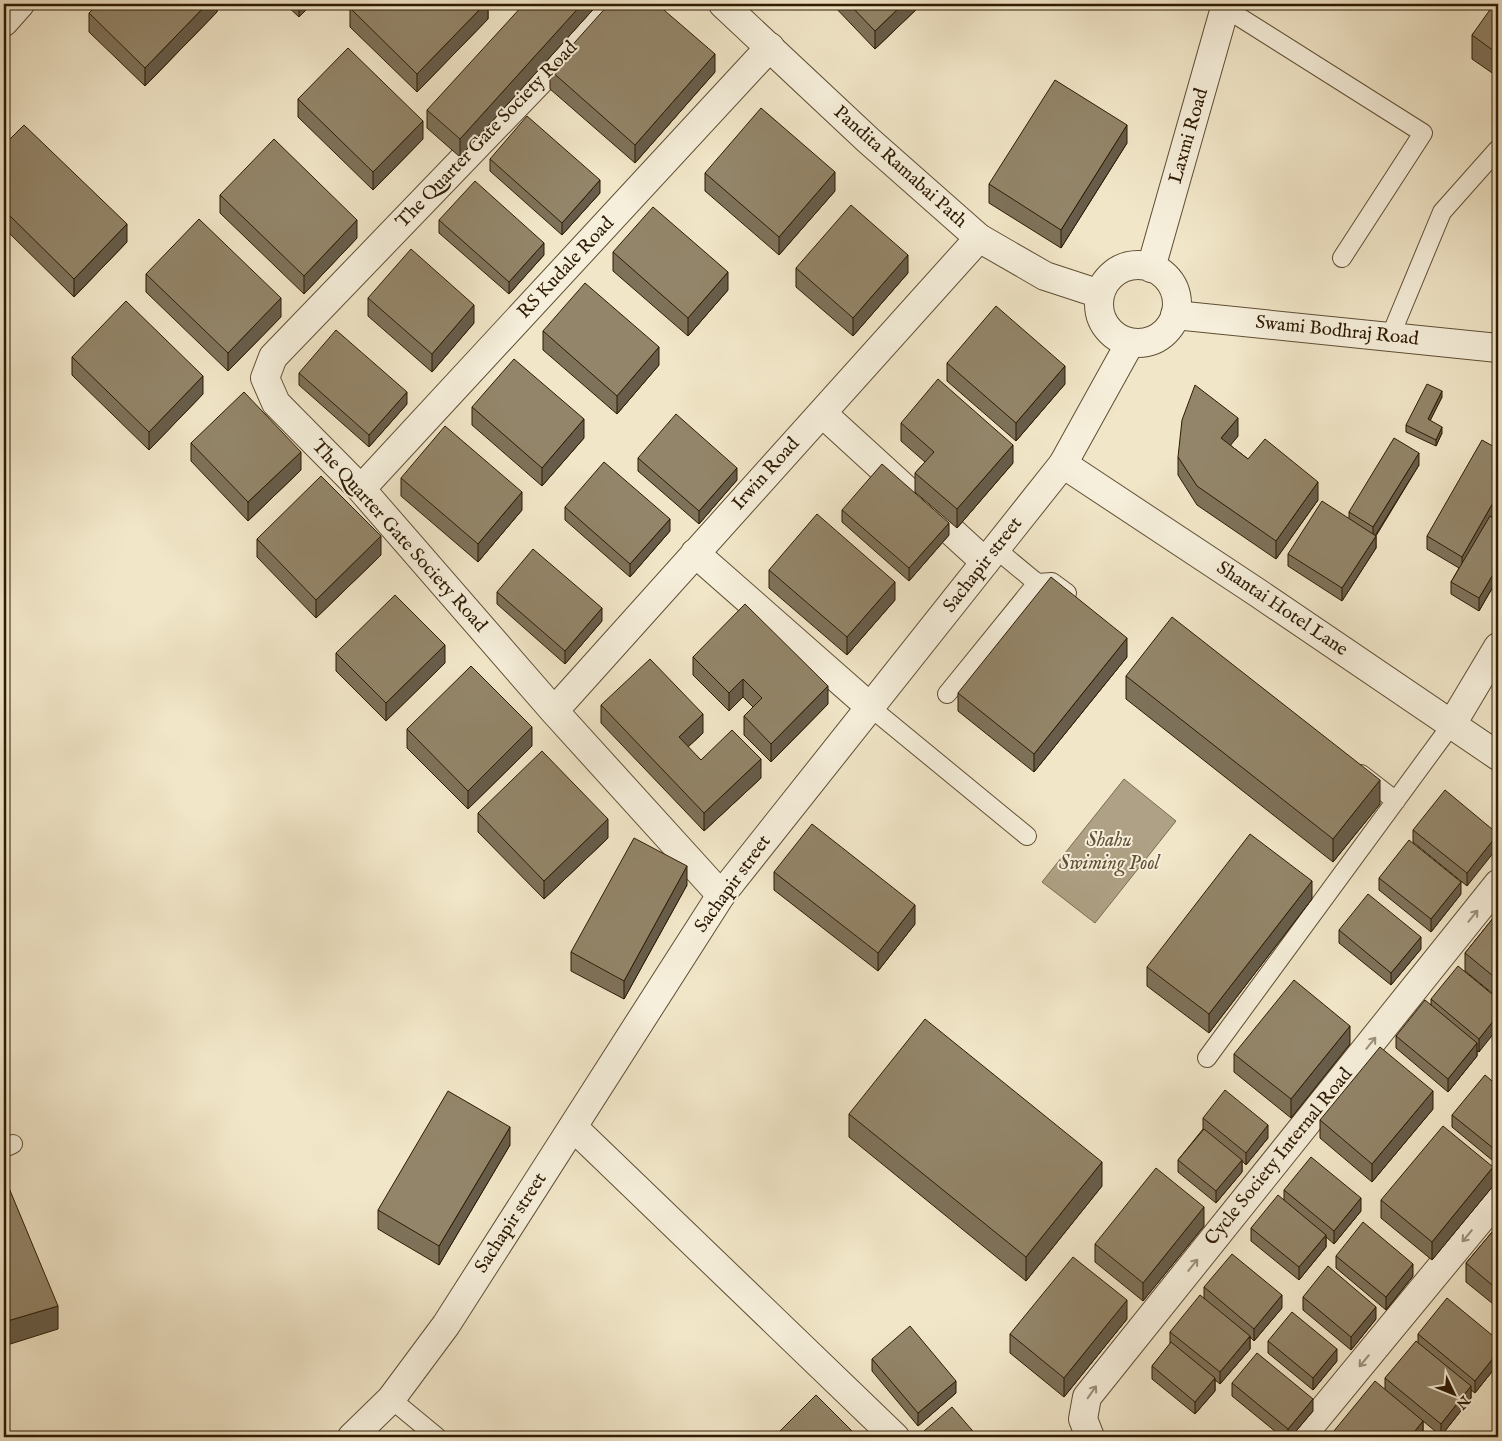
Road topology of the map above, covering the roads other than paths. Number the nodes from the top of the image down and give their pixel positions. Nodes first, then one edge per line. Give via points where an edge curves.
1 (20, 4) edge
2 (613, 4) edge
3 (723, 4) edge
4 (1226, 6) edge
5 (4, 22) edge
6 (770, 47) junction
7 (1498, 149) edge
8 (979, 238) junction
9 (1342, 258) dead end
10 (1151, 268) junction
11 (1100, 294) junction
12 (1175, 315) junction
13 (1390, 337) junction
14 (1130, 343) junction
15 (1498, 348) edge
16 (822, 413) junction
17 (1063, 464) junction
18 (362, 489) junction
19 (695, 553) junction
20 (991, 555) junction
21 (1037, 583) junction
22 (1081, 604) edge
23 (1498, 647) edge
24 (947, 694) dead end
25 (870, 707) junction
26 (554, 711) junction
27 (1452, 724) junction
28 (1498, 756) edge
29 (1351, 766) edge
30 (1396, 801) junction
31 (1027, 836) dead end
32 (1498, 884) edge
33 (721, 895) junction
34 (1207, 1058) dead end
35 (573, 1127) junction
36 (1498, 1198) edge
37 (391, 1399) junction
38 (352, 1437) edge
39 (437, 1437) edge
40 (895, 1437) edge
41 (1090, 1437) edge
42 (1301, 1437) edge

1 - 5 street
2 - 18 street, The Quarter Gate Society Road via 273,357 264,378 276,403
3 - 6 street, Pandita Ramabai Path
4 - 9 lane via 1423,133
4 - 10 street, Laxmi Road
6 - 8 street, Pandita Ramabai Path via 868,140
6 - 18 street, RS Kudale Road
7 - 13 lane via 1442,212
8 - 11 street, Pandita Ramabai Path via 1045,276
8 - 16 street, Irwin Road
10 - 11 street via 1139,265 1120,270 1106,282
10 - 12 street via 1167,278 1174,290 1177,302
11 - 14 street via 1098,306 1104,325 1118,338
12 - 13 street, Swami Bodhraj Road
12 - 14 street via 1170,327 1160,336 1143,343
13 - 15 street, Swami Bodhraj Road
14 - 17 street, Sachapir street
16 - 19 street, Irwin Road
16 - 20 street
17 - 20 street, Sachapir street
17 - 27 street, Shantai Hotel Lane
18 - 26 street, The Quarter Gate Society Road
19 - 25 street
19 - 26 street, Irwin Road
20 - 21 lane
20 - 25 street, Sachapir street
21 - 22 lane via 1052,582
21 - 24 lane
23 - 27 street
25 - 31 lane
25 - 33 street, Sachapir street
26 - 33 street, The Quarter Gate Society Road
27 - 28 street, Shantai Hotel Lane
27 - 30 lane
29 - 30 lane
30 - 34 lane
41 -> 32 street, Cycle Society Internal Road via 1083,1419 1087,1397
33 - 35 street, Sachapir street
35 - 37 street, Sachapir street via 446,1324
35 - 40 street
36 -> 42 street
37 - 38 street, Sachapir street
37 - 39 lane

